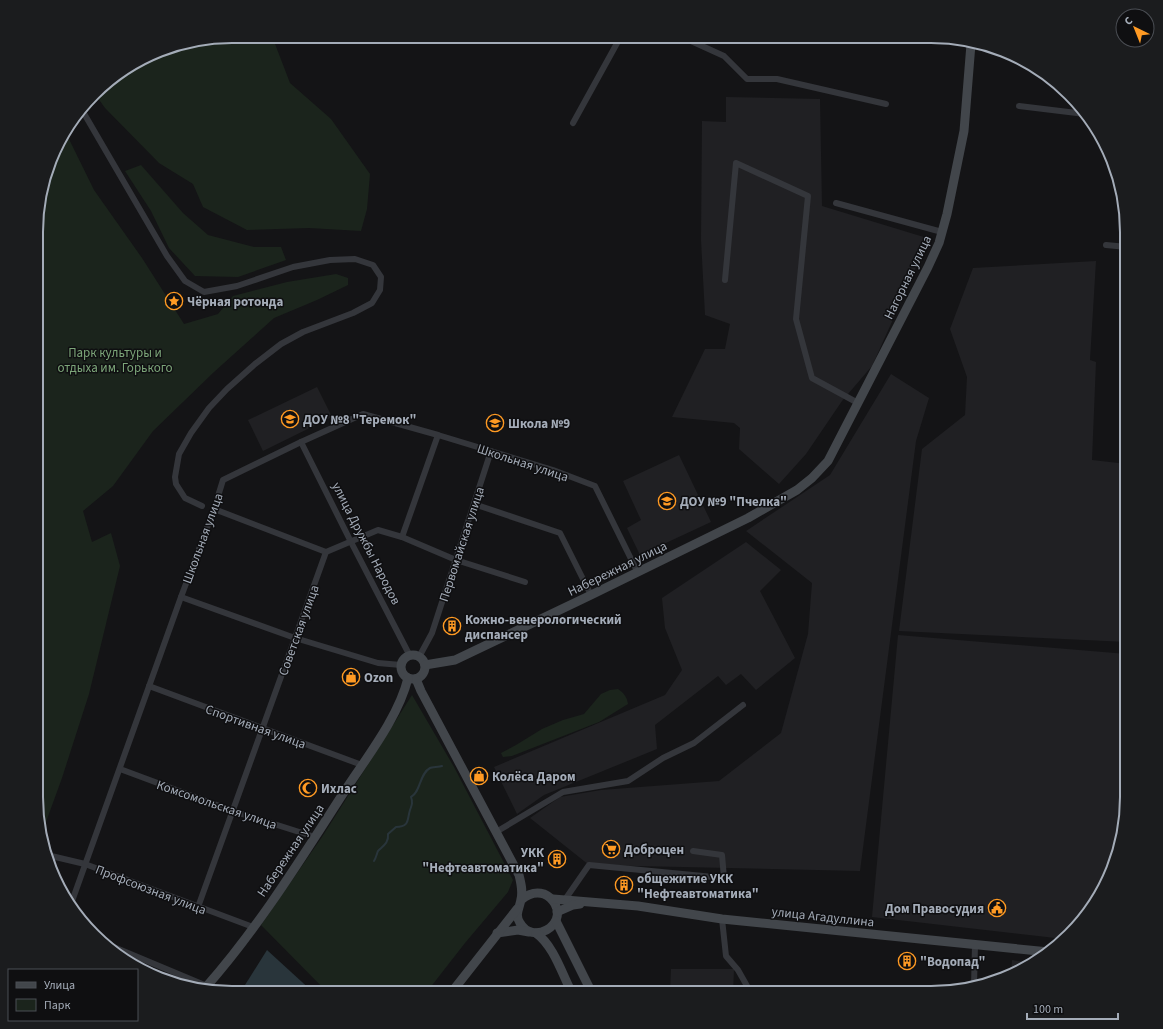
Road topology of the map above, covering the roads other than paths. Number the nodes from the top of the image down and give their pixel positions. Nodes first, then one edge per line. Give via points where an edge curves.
1 (618, 43) edge
2 (695, 43) edge
3 (971, 47) edge
4 (886, 104) dead end
5 (1019, 106) dead end
6 (1078, 113) edge
7 (84, 114) edge
8 (573, 123) dead end
9 (836, 203) dead end
10 (942, 232) junction
11 (1106, 245) dead end
12 (1120, 246) edge
13 (724, 280) dead end
14 (858, 403) junction
15 (438, 435) junction
16 (301, 442) junction
17 (491, 451) junction
18 (812, 478) joint
19 (474, 504) junction
20 (202, 506) dead end
21 (214, 509) junction
22 (402, 537) junction
23 (351, 542) junction
24 (326, 552) junction
25 (456, 560) junction
26 (638, 573) junction
27 (524, 582) dead end
28 (591, 595) junction
29 (181, 597) junction
30 (295, 638) junction
31 (410, 656) junction
32 (419, 657) junction
33 (401, 665) junction
34 (425, 665) junction
35 (412, 679) junction
36 (149, 686) junction
37 (743, 705) dead end
38 (262, 728) junction
39 (362, 765) junction
40 (120, 769) junction
41 (233, 811) junction
42 (496, 832) junction
43 (315, 837) junction
44 (693, 851) dead end
45 (53, 857) edge
46 (85, 864) junction
47 (519, 875) junction
48 (539, 892) junction
49 (73, 899) edge
50 (553, 899) junction
51 (521, 900) junction
52 (564, 901) junction
53 (595, 902) junction
54 (198, 907) junction
55 (517, 909) junction
56 (557, 917) junction
57 (722, 919) junction
58 (253, 927) junction
59 (533, 932) junction
60 (497, 933) junction
61 (975, 945) junction
62 (122, 950) edge
63 (1040, 951) edge
64 (974, 981) edge
65 (198, 982) edge
66 (208, 984) edge
67 (456, 986) edge
68 (569, 986) edge
69 (589, 986) edge
70 (748, 986) edge

1 - 8 street
2 - 4 street via 724,56 747,79 777,79
3 - 10 main road, Нагорная улица via 964,131
5 - 6 street
7 - 20 street via 167,256 185,281 204,292 237,286 293,268 330,260 355,259 373,265 381,277 380,290 372,303 353,314 303,332 281,344 255,364 209,408 179,454 175,477 176,484 185,498
9 - 10 street
10 - 14 main road, Нагорная улица via 928,267
11 - 12 street
13 - 14 street via 736,163 808,196 796,319 812,378
14 - 18 main road, Нагорная улица via 828,461
15 - 16 street, Школьная улица via 364,414
15 - 17 street, Школьная улица
15 - 22 street
16 - 21 street, Школьная улица via 223,480
16 - 23 street, улица Дружбы Народов
17 - 19 street, Первомайская улица
17 - 26 street, Школьная улица via 595,486
18 - 26 main road, Набережная улица via 748,518
19 - 25 street, Первомайская улица
19 - 28 street via 560,533
21 - 24 street
21 - 29 street, Школьная улица
22 - 23 street via 378,530
22 - 25 street
23 - 24 street
23 - 31 street, улица Дружбы Народов
24 - 30 street, Советская улица
25 - 27 street
25 - 32 street, Первомайская улица via 432,633
26 - 28 main road, Набережная улица
28 - 34 main road, Набережная улица via 455,660
29 - 30 street
29 - 36 street, Школьная улица
30 - 33 street via 378,663
30 - 38 street, Советская улица
31 - 32 main road
31 - 33 main road via 405,658
32 - 34 main road
33 - 35 main road via 402,672
34 - 35 main road via 422,676
35 - 39 main road, Набережная улица via 388,725
35 - 42 main road
36 - 38 street, Спортивная улица
36 - 40 street, Школьная улица
37 - 42 street via 694,743 663,758 628,780 563,792
38 - 39 street, Спортивная улица
38 - 41 street, Советская улица
39 - 43 main road, Набережная улица
40 - 41 street, Комсомольская улица
40 - 46 street, Школьная улица
41 - 43 street, Комсомольская улица
41 - 54 street, Советская улица
42 - 47 main road
43 - 58 main road, Набережная улица
44 - 52 street via 722,855 724,878 589,865
45 - 46 street, Профсоюзная улица
46 - 49 street, Школьная улица
46 - 54 street, Профсоюзная улица
47 - 48 main road
47 - 51 main road via 522,886
48 - 50 main road
48 - 51 main road
50 - 52 main road
50 - 56 main road
51 - 55 main road
52 - 53 main road
53 - 56 main road via 573,905
53 - 57 main road, улица Агадуллина
54 - 58 street, Профсоюзная улица
55 - 59 main road via 520,924
55 - 60 main road
56 - 59 main road via 551,927 544,932
56 - 69 main road
57 - 61 main road, улица Агадуллина
57 - 70 street via 726,956
58 - 66 main road, Набережная улица via 235,953
59 - 60 main road via 518,930
59 - 68 main road via 549,945
60 - 67 main road
61 - 63 main road, улица Агадуллина
61 - 64 street
62 - 65 street

